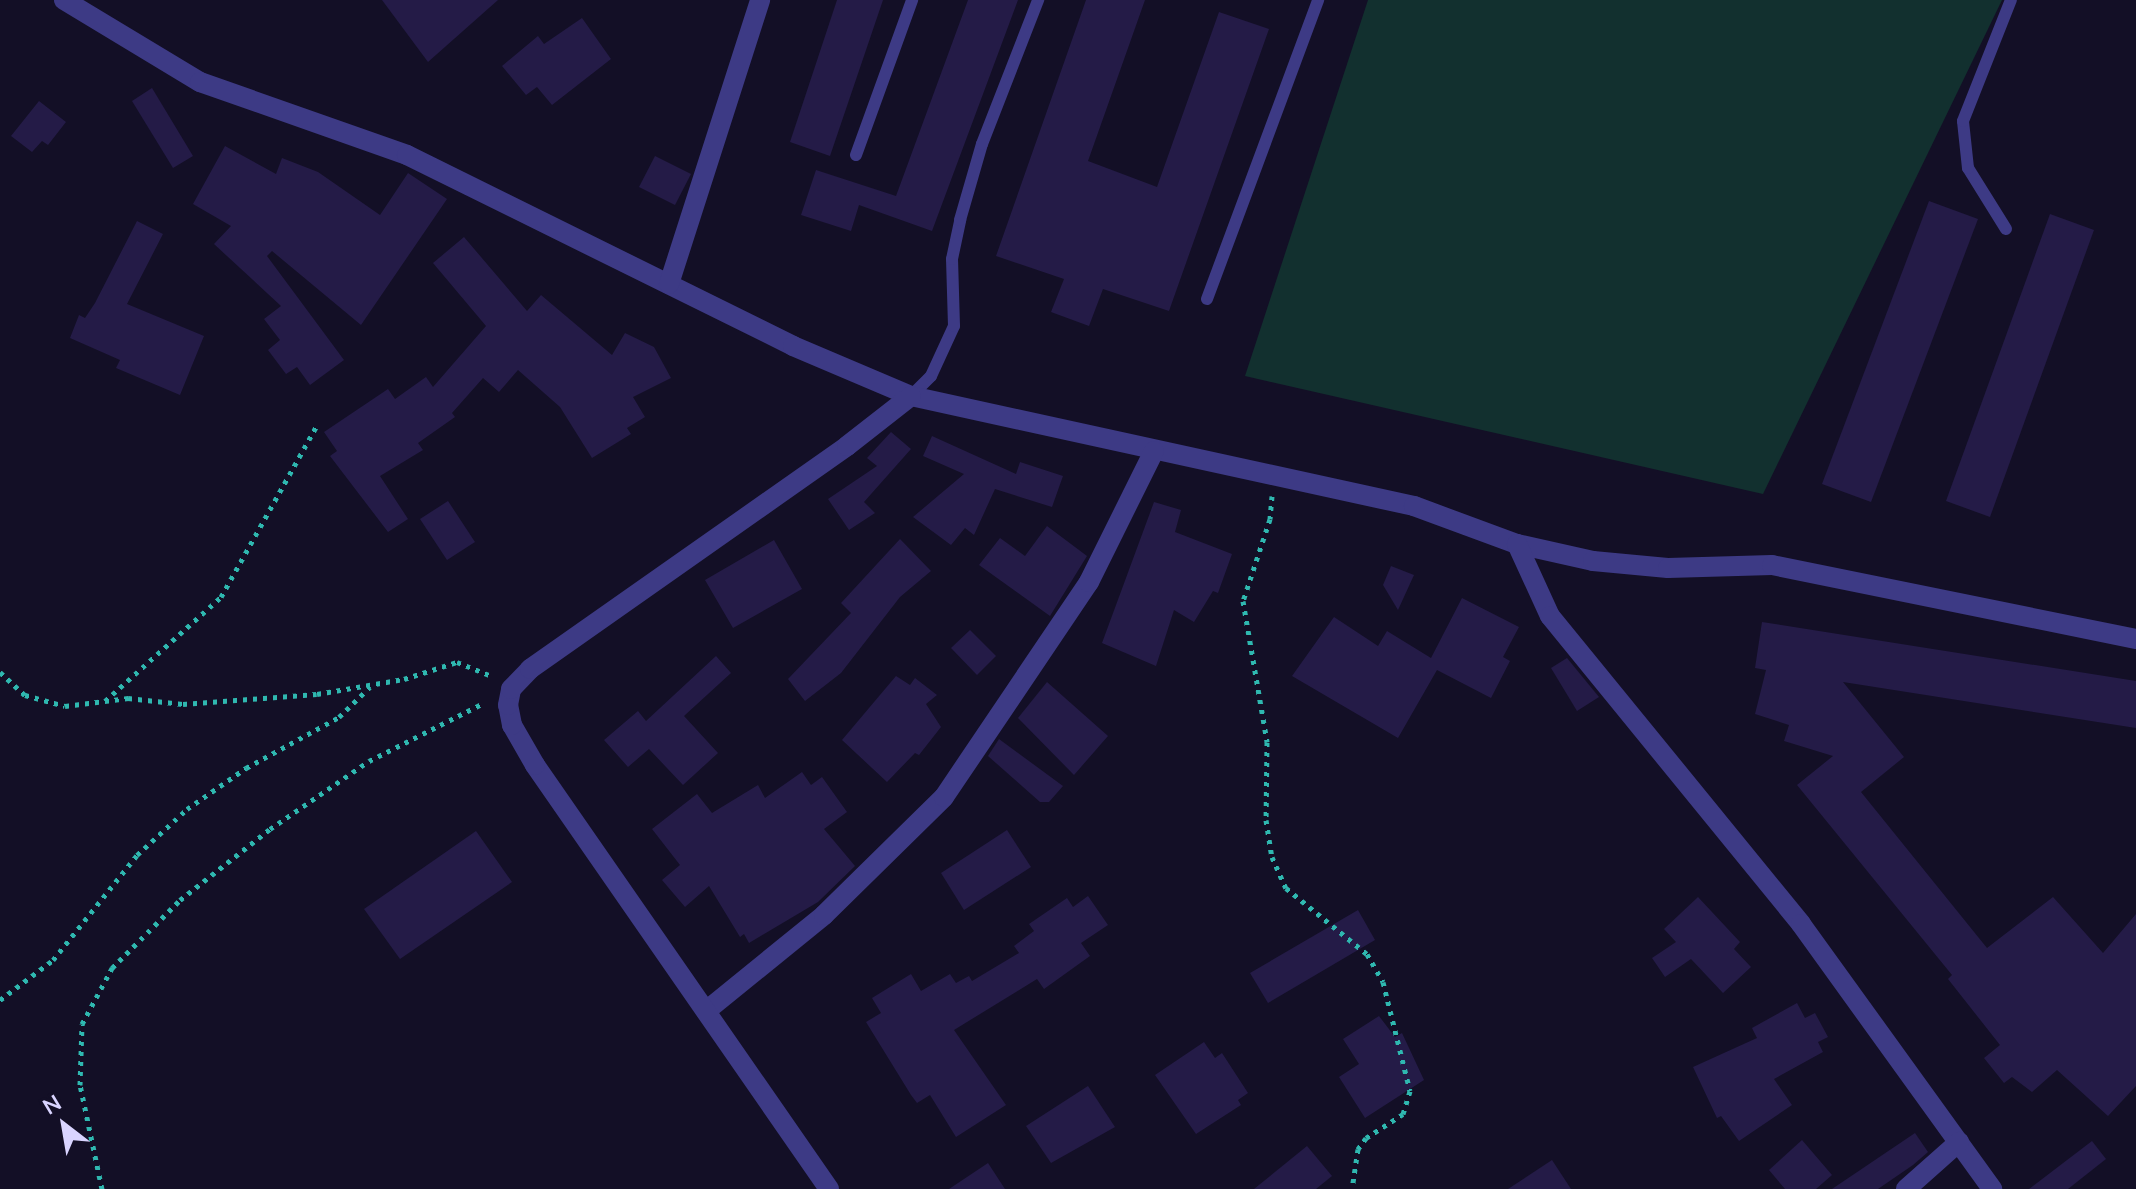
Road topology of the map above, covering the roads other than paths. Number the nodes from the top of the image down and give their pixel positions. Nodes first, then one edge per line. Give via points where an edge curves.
1 (64, 0) edge
2 (760, 0) edge
3 (912, 0) edge
4 (1038, 0) edge
5 (1318, 0) edge
6 (2011, 0) edge
7 (856, 155) dead end
8 (2006, 229) dead end
9 (669, 284) junction
10 (1207, 299) dead end
11 (911, 396) junction
12 (1154, 451) junction
13 (1517, 544) junction
14 (2136, 639) edge
15 (706, 1011) junction
16 (1959, 1142) junction
17 (829, 1189) edge
18 (1906, 1189) edge
19 (1992, 1189) edge

1 - 9 street via 200,82 407,155
2 - 9 street
3 - 7 lane
4 - 11 lane via 982,144 960,220 952,259 954,326 931,376
5 - 10 lane
6 - 8 lane via 1963,121 1968,168
9 - 11 street via 793,346
11 - 12 street
11 - 15 street via 580,631 511,689 512,725 535,765
12 - 13 street via 1414,506
12 - 15 street via 1089,582 944,797 824,915
13 - 14 street via 1593,561 1668,568 1772,565
13 - 16 street via 1550,616 1801,924
15 - 17 street
16 - 18 street
16 - 19 street

